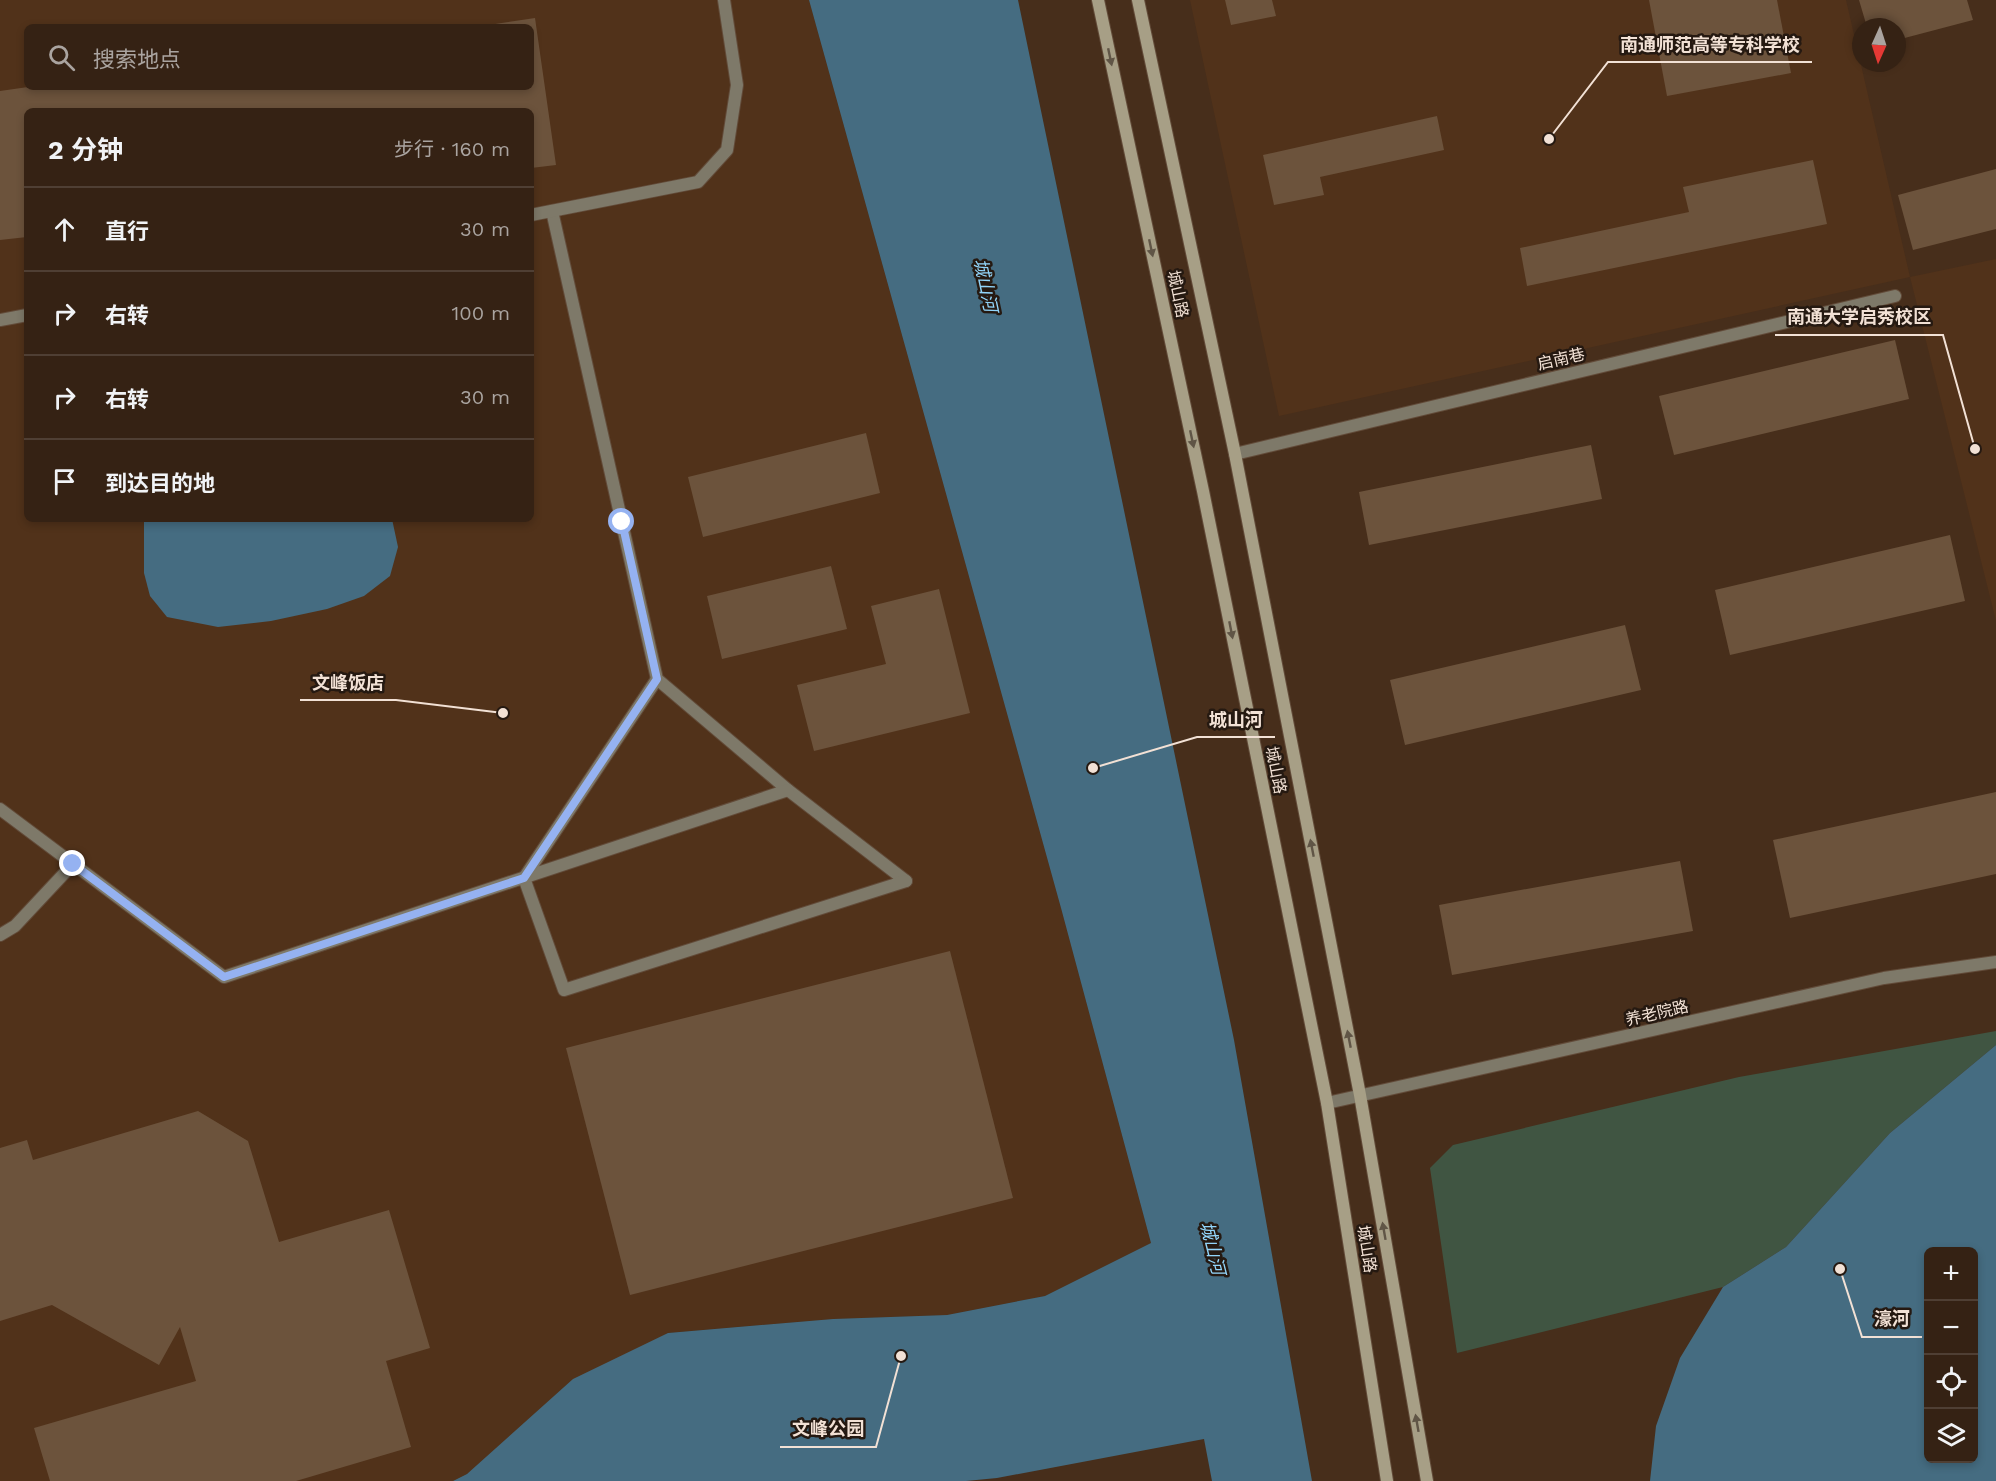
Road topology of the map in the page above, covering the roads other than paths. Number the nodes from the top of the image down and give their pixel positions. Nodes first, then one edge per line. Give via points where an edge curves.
1 (724, 0) edge
2 (1098, 0) edge
3 (1138, 0) edge
4 (552, 211) junction
5 (534, 214) edge
6 (1895, 296) dead end
7 (24, 316) edge
8 (0, 320) edge
9 (1235, 454) junction
10 (657, 679) junction
11 (788, 790) junction
12 (0, 809) edge
13 (73, 864) junction
14 (524, 878) junction
15 (0, 935) edge
16 (1996, 962) edge
17 (1360, 1095) junction
18 (1327, 1103) junction
19 (1387, 1481) edge
20 (1427, 1481) edge

1 - 4 street via 737,85 727,150 698,182
2 -> 18 main road, 城山路
3 - 9 main road, 城山路
4 - 5 street
4 - 10 street
6 - 9 street, 启南巷
7 - 8 street
17 -> 9 main road, 城山路
10 - 11 street
10 - 14 street
11 - 14 street
11 - 14 street via 906,881 564,990
12 - 13 street
13 - 14 street via 224,977
13 - 15 street via 15,926
16 - 17 street, 养老院路 via 1884,978
17 - 18 street, 养老院路
20 -> 17 main road, 城山路
18 - 19 main road, 城山路

